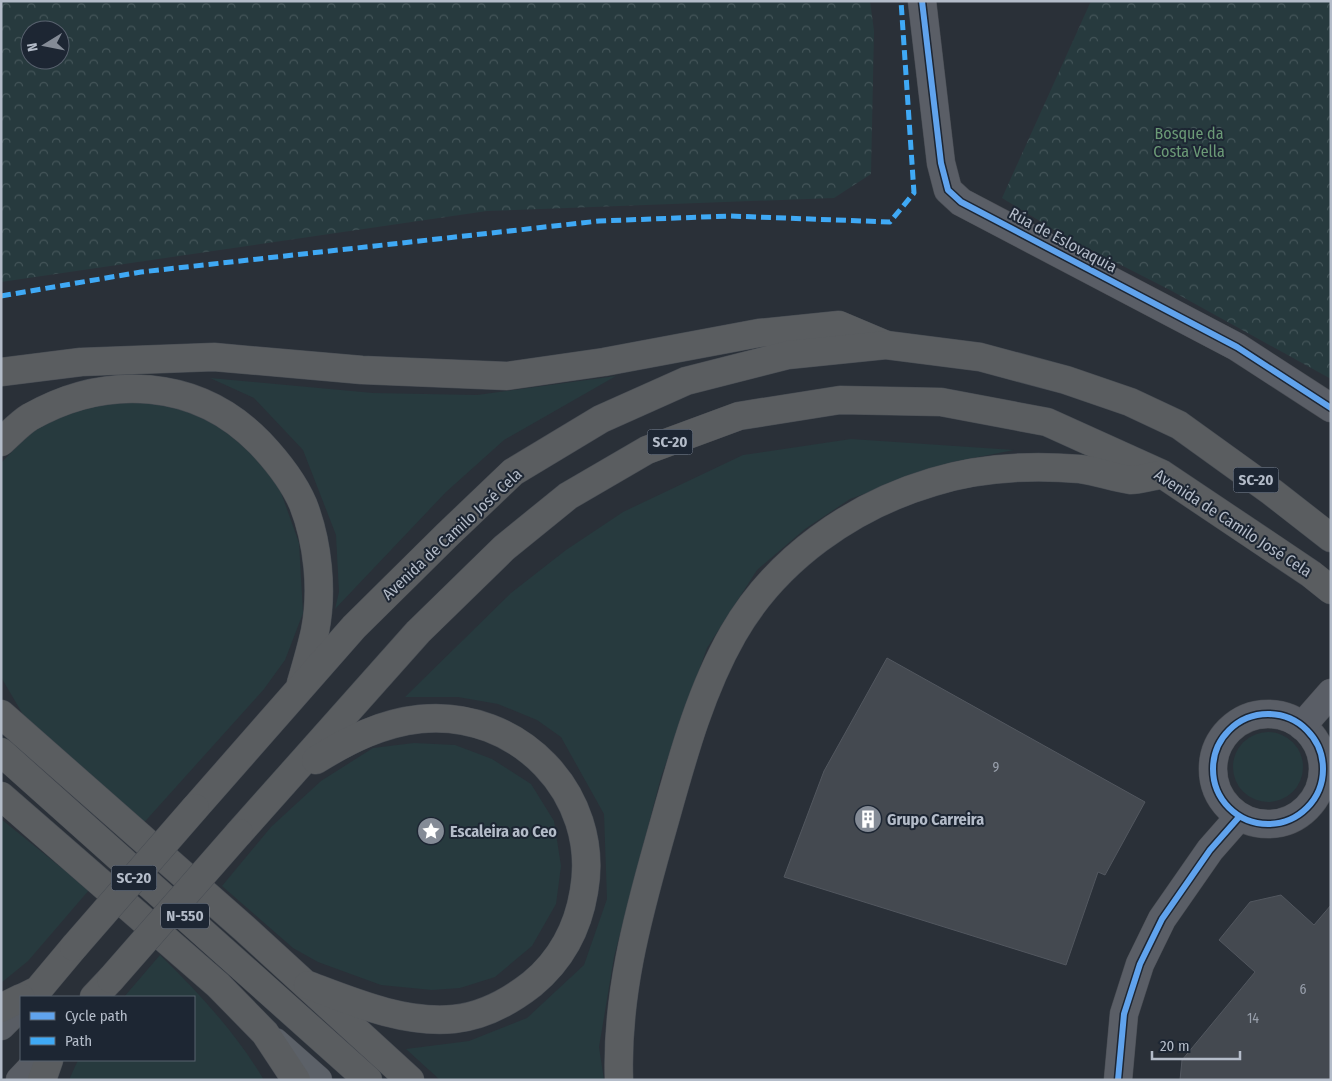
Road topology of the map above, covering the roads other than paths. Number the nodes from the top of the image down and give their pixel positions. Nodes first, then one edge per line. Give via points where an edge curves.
1 (922, 1) edge
2 (886, 345) junction
3 (1, 372) edge
4 (1331, 408) edge
5 (1, 442) edge
6 (1162, 474) junction
7 (1331, 538) edge
8 (1331, 590) edge
9 (300, 689) junction
10 (1316, 710) edge
11 (3, 714) edge
12 (1, 752) edge
13 (291, 776) junction
14 (4, 801) edge
15 (1239, 817) junction
16 (308, 985) junction
17 (103, 988) edge
18 (29, 996) edge
19 (20, 1001) edge
20 (20, 1006) edge
21 (1, 1008) edge
22 (1, 1026) edge
23 (265, 1033) junction
24 (38, 1061) edge
25 (49, 1061) edge
26 (20, 1080) edge
27 (42, 1080) edge
28 (296, 1080) edge
29 (318, 1080) edge
30 (368, 1080) edge
31 (410, 1080) edge
32 (618, 1080) edge
33 (1118, 1080) edge

1 - 4 street, Rúa de Eslovaquia via 941,163 948,190 961,202 1238,347
2 - 3 highway via 839,325 759,332 604,362 507,376 362,370 214,357 81,362
2 - 7 highway, Avenida de Camilo José Cela / SC-20 via 980,357 1066,380 1130,402 1179,425
2 - 9 highway, Avenida de Camilo José Cela / SC-20 via 788,354 686,381 601,419 513,472 354,627
5 - 9 highway via 29,418 72,398 115,388 161,390 211,405 246,429 279,463 302,504 314,546 317,613
6 - 8 highway, Avenida de Camilo José Cela / SC-20
6 - 13 highway, Avenida de Camilo José Cela / SC-20 via 1047,422 941,402 840,400 739,416 647,450 561,502 504,548 418,632
6 - 32 highway via 1132,480 1074,469 976,471 896,494 858,512 824,534 790,563 762,594 733,633 715,670 672,796 622,992
9 - 18 highway, Avenida de Camilo José Cela / SC-20, bridge
10 - 15 street via 1315,740 1322,757 1323,775 1318,793 1308,808 1293,819 1275,825 1257,824
10 - 15 street via 1286,717 1269,714 1251,716 1222,738 1214,754 1212,772 1216,790 1225,806
11 - 16 highway
12 - 30 highway, N-550
13 - 16 highway via 346,742 387,725 421,719 453,720 486,727 522,744 552,771 574,805 585,840 587,876 581,909 567,944 545,973 516,996 488,1012 453,1019 406,1016 368,1007
13 - 17 highway, Avenida de Camilo José Cela / SC-20, bridge
14 - 23 highway via 218,984
15 - 33 street via 1210,850 1162,919 1140,964 1124,1014
16 - 31 highway
19 - 21 highway
20 - 22 main road
23 - 28 highway
23 - 29 main road
24 - 26 main road
25 - 27 highway

